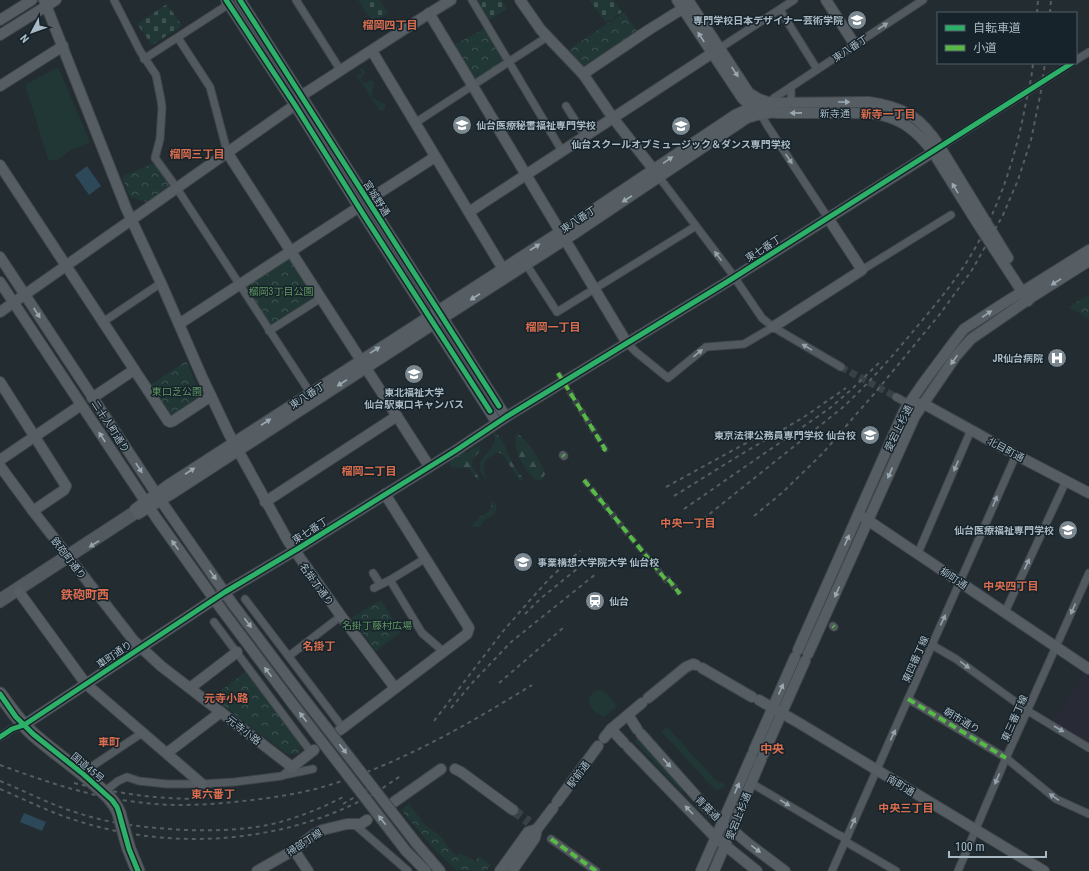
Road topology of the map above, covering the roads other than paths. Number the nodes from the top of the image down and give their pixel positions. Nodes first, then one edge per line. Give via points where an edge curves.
1 (32, 0) edge
2 (114, 0) edge
3 (240, 0) edge
4 (296, 0) edge
5 (451, 0) edge
6 (472, 0) edge
7 (520, 0) edge
8 (794, 0) edge
9 (826, 0) edge
10 (923, 0) edge
11 (49, 2) edge
12 (228, 2) edge
13 (687, 2) edge
14 (780, 10) junction
15 (429, 13) junction
16 (0, 20) edge
17 (0, 35) edge
18 (547, 37) junction
19 (178, 38) junction
20 (855, 45) junction
21 (63, 46) junction
22 (372, 51) junction
23 (716, 51) junction
24 (1089, 52) edge
25 (144, 59) junction
26 (1077, 59) edge
27 (508, 62) junction
28 (1070, 64) edge
29 (817, 69) junction
30 (341, 71) junction
31 (583, 74) junction
32 (0, 86) edge
33 (473, 86) junction
34 (792, 86) junction
35 (738, 93) junction
36 (749, 93) junction
37 (301, 96) junction
38 (771, 103) junction
39 (791, 103) junction
40 (295, 104) junction
41 (566, 106) dead end
42 (759, 110) junction
43 (735, 115) junction
44 (613, 118) junction
45 (415, 123) junction
46 (585, 136) junction
47 (937, 149) junction
48 (227, 151) junction
49 (562, 151) junction
50 (435, 157) junction
51 (0, 165) edge
52 (656, 174) junction
53 (526, 175) junction
54 (177, 188) junction
55 (368, 200) junction
56 (358, 207) junction
57 (469, 212) junction
58 (951, 215) dead end
59 (828, 218) junction
60 (131, 220) junction
61 (696, 226) junction
62 (562, 236) junction
63 (1089, 250) edge
64 (290, 251) junction
65 (0, 257) edge
66 (1089, 261) edge
67 (526, 264) junction
68 (66, 265) junction
69 (862, 270) junction
70 (505, 272) junction
71 (734, 278) junction
72 (0, 282) edge
73 (161, 283) junction
74 (239, 284) junction
75 (594, 289) junction
76 (1024, 290) junction
77 (25, 294) junction
78 (321, 298) junction
79 (1030, 299) junction
80 (14, 302) junction
81 (0, 312) edge
82 (436, 317) junction
83 (103, 322) junction
84 (179, 324) junction
85 (773, 327) junction
86 (269, 331) junction
87 (627, 343) junction
88 (363, 364) junction
89 (841, 367) tunnel mouth
90 (134, 370) junction
91 (0, 382) edge
92 (211, 396) junction
93 (313, 397) junction
94 (896, 397) tunnel mouth
95 (92, 398) junction
96 (909, 404) junction
97 (924, 404) junction
98 (82, 405) junction
99 (397, 416) junction
100 (506, 417) junction
101 (497, 423) junction
102 (971, 430) junction
103 (35, 436) junction
104 (236, 447) junction
105 (1016, 455) junction
106 (0, 460) edge
107 (0, 466) edge
108 (429, 466) junction
109 (1066, 481) junction
110 (1089, 493) edge
111 (385, 494) junction
112 (158, 498) junction
113 (265, 502) junction
114 (147, 505) junction
115 (33, 511) junction
116 (137, 512) joint
117 (859, 513) junction
118 (869, 521) junction
119 (294, 551) junction
120 (918, 553) junction
121 (68, 557) junction
122 (426, 558) junction
123 (373, 573) dead end
124 (1089, 573) edge
125 (390, 580) junction
126 (960, 582) junction
127 (19, 592) junction
128 (225, 592) junction
129 (0, 597) edge
130 (245, 598) dead end
131 (214, 599) junction
132 (0, 604) edge
133 (1005, 612) junction
134 (341, 616) junction
135 (214, 622) dead end
136 (932, 645) junction
137 (1057, 647) junction
138 (140, 648) junction
139 (237, 652) junction
140 (444, 652) junction
141 (289, 656) junction
142 (699, 667) joint
143 (1089, 669) edge
144 (86, 684) junction
145 (190, 688) junction
146 (396, 688) junction
147 (0, 694) edge
148 (908, 699) junction
149 (1028, 710) junction
150 (777, 711) junction
151 (221, 712) junction
152 (628, 715) junction
153 (24, 725) junction
154 (341, 729) joint
155 (611, 729) junction
156 (142, 733) junction
157 (0, 737) edge
158 (1089, 748) edge
159 (313, 751) joint
160 (167, 753) junction
161 (1006, 758) junction
162 (292, 767) junction
163 (313, 769) dead end
164 (455, 769) dead end
165 (441, 770) dead end
166 (877, 770) junction
167 (82, 773) junction
168 (282, 776) junction
169 (751, 783) junction
170 (202, 784) junction
171 (104, 792) junction
172 (394, 802) dead end
173 (513, 810) tunnel mouth
174 (1089, 814) edge
175 (367, 820) dead end
176 (529, 822) tunnel mouth
177 (723, 822) junction
178 (354, 824) junction
179 (537, 829) junction
180 (732, 829) junction
181 (976, 830) junction
182 (716, 838) junction
183 (551, 839) dead end
184 (845, 840) junction
185 (725, 846) junction
186 (294, 850) junction
187 (138, 871) edge
188 (257, 871) edge
189 (308, 871) edge
190 (408, 871) edge
191 (426, 871) edge
192 (440, 871) edge
193 (500, 871) edge
194 (512, 871) edge
195 (596, 871) edge
196 (700, 871) edge
197 (714, 871) edge
198 (757, 871) edge
199 (785, 871) edge
200 (832, 871) edge
201 (896, 871) edge
202 (958, 871) edge
203 (1044, 871) edge

1 - 16 street
2 - 25 street
3 - 37 street, 宮城野通
4 - 30 street
5 - 15 street
6 - 27 street
7 - 18 street
8 - 14 street
9 - 20 street
20 -> 10 street, 東八番丁
11 - 17 street
11 - 21 street, 名掛丁通り
12 - 19 street
12 - 40 street, 宮城野通
13 - 23 street
13 - 31 street
14 - 23 street
14 - 29 street
15 - 22 street
15 - 33 street
18 - 27 street
18 - 31 street
19 - 25 street
19 - 48 street via 210,87
20 - 29 street, 東八番丁
21 - 32 street
21 - 60 street, 名掛丁通り
22 - 30 street
22 - 45 street
23 - 35 street
23 -> 36 street
23 - 44 street
24 - 26 street
25 - 54 street via 156,75 162,108 156,158
27 - 33 street
27 - 49 street
28 - 47 street, 東七番丁
29 - 34 street, 東八番丁
30 - 37 street
31 - 44 street
33 - 45 street
33 - 53 street
34 - 38 street, 東八番丁
34 - 39 street
35 - 42 street
35 - 43 street via 739,105
36 - 38 street, 新寺通 via 759,100
36 - 42 street
37 - 40 street
37 - 55 street, 宮城野通
38 - 39 street, 新寺通
38 - 42 street, 東八番丁
39 -> 47 street, 新寺通 via 884,104 920,122 928,129
40 - 48 street
40 - 56 street, 宮城野通
41 - 46 street
42 - 43 street, 東八番丁
47 -> 42 street, 新寺通 via 926,143 905,124 880,114
42 - 52 street, 東八番丁
42 -> 59 street
52 -> 43 street, 東八番丁
44 - 46 street
44 - 52 street
45 - 50 street
46 - 49 street
47 - 59 street, 東七番丁
47 - 76 street, 新寺通 via 976,221
48 - 54 street
48 - 64 street
49 - 53 street
50 - 55 street
50 - 57 street
51 - 68 street
52 - 61 street
52 - 62 street, 東八番丁
53 - 57 street
53 - 62 street
54 - 60 street
54 - 74 street
55 - 82 street, 宮城野通
56 - 64 street
56 - 82 street, 宮城野通
57 - 70 street
58 - 69 street
59 - 69 street
59 - 71 street, 東七番丁
60 - 68 street
60 - 73 street, 名掛丁通り
71 -> 61 street
61 - 75 street
62 - 67 street, 東八番丁
70 -> 62 street, 東八番丁
62 - 75 street
63 - 76 street, 愛宕上杉通
64 - 74 street
64 - 78 street
65 - 77 street, 二十人町通り
66 -> 79 street, 愛宕上杉通
67 - 70 street, 東八番丁
67 - 75 street via 557,312
68 - 77 street
68 - 83 street
69 - 85 street
70 - 82 street, 東八番丁
71 - 85 street via 762,318
71 - 87 street, 東七番丁
72 - 80 street, 二十人町通り
73 - 83 street
73 - 84 street, 名掛丁通り
74 - 84 street
74 - 86 street
75 - 87 street
76 - 79 street, 新寺通
96 -> 76 street, 愛宕上杉通 via 964,329
77 - 80 street
77 -> 95 street, 二十人町通り
78 - 86 street
78 - 88 street
79 -> 97 street, 愛宕上杉通 via 971,339 956,356
80 - 81 street
80 - 98 street, 二十人町通り
82 - 88 street, 東八番丁
82 - 100 street, 宮城野通
82 - 101 street, 宮城野通
83 - 90 street
84 - 92 street, 名掛丁通り
87 -> 85 street via 668,378 706,347 744,344
89 -> 85 street
86 - 93 street
87 - 100 street, 東七番丁
88 - 93 street, 東八番丁
88 - 99 street
90 - 92 street via 168,421 173,421
90 - 95 street
91 - 103 street
92 - 104 street, 名掛丁通り
93 - 104 street, 東八番丁
94 - 96 street
95 -> 112 street, 二十人町通り
96 - 97 street
96 - 117 street, 愛宕上杉通
97 - 102 street, 北目町通
97 -> 118 street, 愛宕上杉通 via 915,416
98 - 103 street
114 -> 98 street, 二十人町通り
99 - 108 street
99 - 113 street
100 - 101 street, 東七番丁
101 - 108 street, 東七番丁
102 - 105 street, 北目町通
102 -> 120 street
103 - 106 street
103 - 115 street via 66,486
104 - 112 street, 東八番丁
104 - 113 street, 名掛丁通り
105 - 109 street, 北目町通
126 -> 105 street, 東四番丁線
107 - 115 street, 鉄砲町通り
108 - 111 street, 東七番丁
109 - 110 street, 北目町通
133 -> 109 street
111 - 119 street, 東七番丁
111 - 122 street
112 - 114 street, 東八番丁
112 -> 128 street, 二十人町通り
113 - 119 street, 名掛丁通り
114 - 116 street, 東八番丁
131 -> 114 street, 二十人町通り
115 - 121 street, 鉄砲町通り
116 - 121 street
117 - 118 street, 柳町通
150 -> 117 street, 愛宕上杉通 via 797,654
118 - 120 street, 柳町通
118 -> 150 street, 愛宕上杉通 via 806,658
119 - 128 street, 東七番丁
119 - 134 street, 名掛丁通り
120 - 126 street, 柳町通
121 - 127 street
121 - 129 street
121 - 138 street, 鉄砲町通り
122 - 125 street
122 - 140 street via 469,628 467,634
123 - 125 street via 377,586
124 -> 137 street, 東三番丁線
125 - 140 street via 422,633
126 - 133 street, 柳町通
136 -> 126 street, 東四番丁線
127 - 132 street
127 - 144 street
128 - 131 street, 東七番丁
128 -> 192 street, 二十人町通り, bridge via 302,696
130 - 141 street
131 - 138 street, 車町通り
191 -> 131 street, 二十人町通り, bridge via 406,851
133 - 137 street, 柳町通
134 - 141 street
134 - 146 street, 名掛丁通り
135 - 139 street
136 - 148 street, 東四番丁線
136 -> 149 street
137 - 143 street, 柳町通
137 - 149 street, 東三番丁線
138 - 144 street, 車町通り
138 - 145 street, 元寺小路
139 - 145 street
139 - 159 street
140 - 146 street
141 - 154 street
142 - 150 street, 南町通
142 - 152 street, 駅前通 via 693,664 686,667
144 - 153 street, 車町通り
144 - 156 street
145 - 151 street, 元寺小路
146 - 154 street
147 - 153 highway, 国道45号
148 - 161 street, 朝市通り
166 -> 148 street, 東四番丁線
149 -> 158 street
149 - 161 street, 東三番丁線
150 - 166 street, 南町通
150 - 169 street, 愛宕上杉通
177 -> 150 street, 愛宕上杉通 via 753,753
151 - 160 street
151 - 162 street, 元寺小路
152 - 155 street, 駅前通
152 -> 177 street, 青葉通 via 639,732 706,807
153 - 157 street
153 - 167 highway, 国道45号
155 - 179 street, 駅前通
182 -> 155 street, 青葉通
156 - 160 street
156 - 167 street
159 - 162 street
160 - 170 street
174 -> 161 street, 朝市通り via 1056,799
161 -> 181 street, 東三番丁線
162 - 168 street
163 - 168 street
164 - 173 street
165 - 172 street
166 - 181 street, 南町通
184 -> 166 street, 東四番丁線
167 - 171 highway, 国道45号
168 - 170 street
169 - 180 street, 愛宕上杉通
169 -> 184 street
170 - 171 street via 144,782 127,777
171 - 187 highway, 国道45号, bridge via 117,807
175 - 178 street, 掃部丁線 via 361,824
176 - 179 street
177 - 180 street, 青葉通
177 - 182 street, 愛宕上杉通
178 - 186 street, 掃部丁線 via 322,830
178 - 190 street
179 - 193 street, 駅前通 via 528,832
179 - 194 street, 駅前通 via 535,838
180 - 185 street, 愛宕上杉通
180 -> 199 street, 青葉通
181 - 202 street, 東三番丁線
181 - 203 street, 南町通
182 - 185 street, 青葉通
182 - 196 street, 愛宕上杉通
183 - 195 street
184 - 200 street, 東四番丁線
184 - 201 street
185 - 197 street, 愛宕上杉通
185 - 198 street, 青葉通
186 - 188 street, 掃部丁線
186 - 189 street

